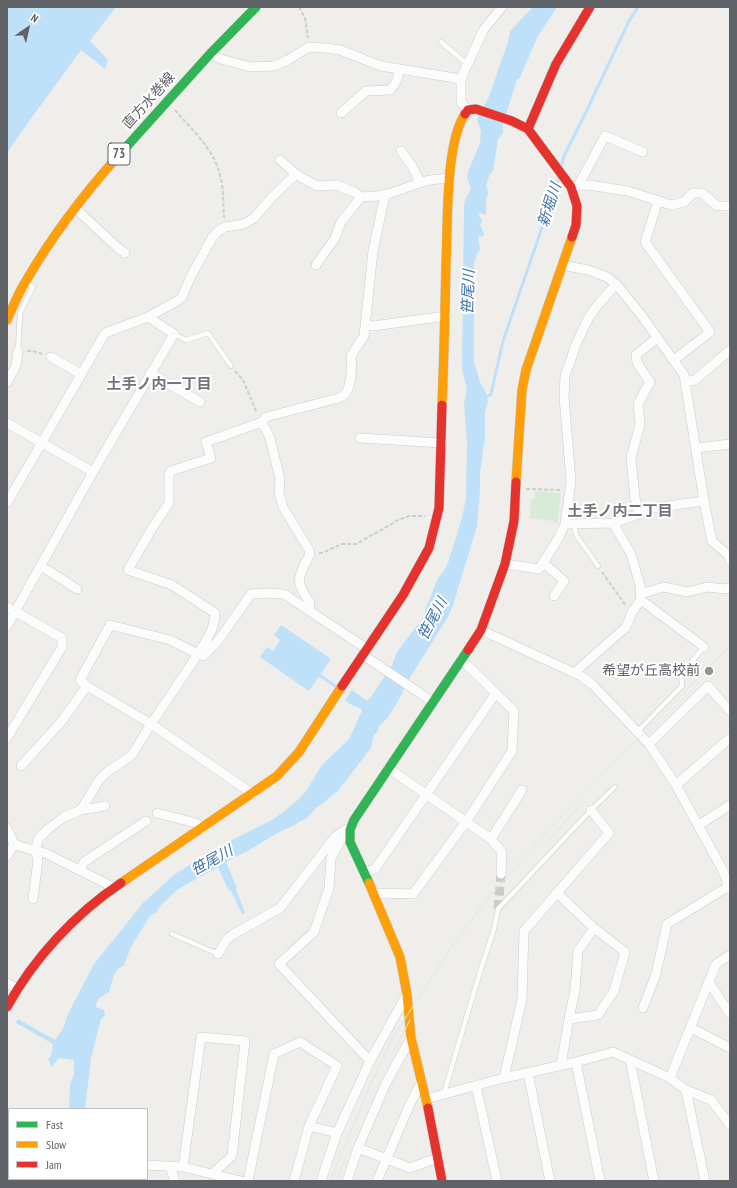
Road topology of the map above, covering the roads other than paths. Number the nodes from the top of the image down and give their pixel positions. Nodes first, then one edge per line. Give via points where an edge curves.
1 (256, 7) edge
2 (502, 7) edge
3 (590, 7) edge
4 (441, 42) dead end
5 (210, 54) junction
6 (466, 64) junction
7 (399, 69) junction
8 (461, 81) junction
9 (472, 110) junction
10 (341, 113) dead end
11 (528, 129) junction
12 (401, 152) dead end
13 (643, 152) dead end
14 (280, 160) dead end
15 (297, 175) junction
16 (449, 179) junction
17 (420, 182) junction
18 (575, 187) junction
19 (385, 195) junction
20 (361, 197) junction
21 (658, 201) junction
22 (730, 206) edge
23 (76, 208) junction
24 (125, 253) dead end
25 (316, 265) dead end
26 (562, 265) junction
27 (25, 282) junction
28 (616, 284) junction
29 (446, 316) junction
30 (148, 317) junction
31 (7, 320) edge
32 (365, 325) junction
33 (174, 334) junction
34 (657, 338) junction
35 (730, 350) edge
36 (18, 351) joint
37 (51, 357) road end
38 (674, 360) junction
39 (231, 366) road end
40 (150, 373) junction
41 (81, 374) junction
42 (7, 382) edge
43 (685, 382) junction
44 (200, 402) dead end
45 (262, 422) junction
46 (7, 423) edge
47 (360, 438) dead end
48 (442, 442) junction
49 (42, 443) junction
50 (730, 444) edge
51 (696, 448) junction
52 (93, 472) junction
53 (704, 502) junction
54 (7, 503) edge
55 (640, 514) junction
56 (613, 523) junction
57 (570, 524) junction
58 (730, 561) edge
59 (544, 563) junction
60 (504, 564) junction
61 (41, 566) junction
62 (598, 566) road end
63 (730, 587) edge
64 (77, 589) dead end
65 (554, 596) dead end
66 (641, 597) junction
67 (7, 607) edge
68 (309, 610) junction
69 (16, 612) junction
70 (7, 626) edge
71 (481, 630) junction
72 (704, 647) joint
73 (365, 652) junction
74 (198, 654) junction
75 (461, 659) junction
76 (574, 673) junction
77 (87, 686) junction
78 (496, 693) junction
79 (430, 700) junction
80 (730, 711) edge
81 (151, 724) junction
82 (637, 732) junction
83 (7, 738) edge
84 (730, 738) edge
85 (649, 744) junction
86 (21, 766) dead end
87 (388, 768) junction
88 (676, 785) junction
89 (615, 787) dead end
90 (522, 790) dead end
91 (253, 794) junction
92 (427, 794) junction
93 (730, 805) edge
94 (105, 806) dead end
95 (81, 810) junction
96 (591, 810) junction
97 (157, 813) dead end
98 (354, 820) junction
99 (146, 821) dead end
100 (466, 822) junction
101 (698, 825) junction
102 (7, 828) edge
103 (201, 829) junction
104 (348, 829) junction
105 (491, 839) junction
106 (14, 844) junction
107 (35, 850) junction
108 (7, 856) edge
109 (726, 866) edge
110 (80, 870) junction
111 (364, 872) junction
112 (501, 874) tunnel mouth
113 (114, 888) junction
114 (729, 888) edge
115 (374, 893) junction
116 (557, 893) junction
117 (33, 899) dead end
118 (594, 928) junction
119 (172, 934) dead end
120 (218, 954) joint
121 (730, 955) edge
122 (709, 982) junction
123 (7, 983) edge
124 (17, 989) junction
125 (407, 994) junction
126 (7, 1007) edge
127 (643, 1008) dead end
128 (730, 1014) edge
129 (569, 1019) junction
130 (691, 1028) junction
131 (411, 1038) junction
132 (730, 1048) edge
133 (630, 1060) junction
134 (370, 1061) junction
135 (576, 1062) junction
136 (561, 1065) junction
137 (528, 1073) junction
138 (504, 1078) junction
139 (670, 1078) junction
140 (422, 1082) junction
141 (476, 1086) junction
142 (686, 1090) junction
143 (444, 1095) junction
144 (426, 1099) junction
145 (730, 1125) edge
146 (309, 1126) junction
147 (337, 1133) junction
148 (358, 1148) junction
149 (387, 1158) junction
150 (437, 1158) junction
151 (148, 1165) edge
152 (170, 1166) junction
153 (183, 1167) junction
154 (212, 1174) junction
155 (175, 1181) edge
156 (241, 1181) edge
157 (248, 1181) edge
158 (294, 1181) edge
159 (321, 1181) edge
160 (347, 1181) edge
161 (377, 1181) edge
162 (442, 1181) edge
163 (497, 1181) edge
164 (550, 1181) edge
165 (600, 1181) edge
166 (654, 1181) edge
167 (705, 1181) edge

1 - 5 street, 直方水巻線 / 73
2 - 6 street via 484,29
3 - 11 street via 556,64
4 - 6 lane
5 - 7 street via 250,67 274,66 310,47 340,50 381,66
5 - 23 street, 直方水巻線 / 73 via 101,175
6 - 8 street
7 - 8 street
7 - 10 street via 399,77 390,90 366,91
8 - 9 street via 461,102
9 - 11 street via 512,121
9 - 16 street via 461,120 455,139
11 - 18 street
12 - 17 street
13 - 18 street via 605,136
14 - 15 street
15 - 20 street via 317,186 337,184
15 - 30 street via 290,179 254,218 244,224 225,227 218,231 191,276 182,297
16 - 17 street
16 - 29 street
17 - 19 street
18 - 21 street via 588,185 628,192
18 - 26 street via 576,224
19 - 20 street
19 - 32 street via 373,251
20 - 25 street via 343,218 335,238
21 - 22 street via 671,205 684,202 693,193 702,193 717,206
21 - 38 street via 645,242 710,332
23 - 24 street
23 - 27 street, 直方水巻線 / 73
26 - 28 street via 588,270 607,277
26 - 60 street via 526,370 522,390 514,520
27 - 31 street, 直方水巻線 / 73
27 - 36 lane via 33,288 20,313
28 - 34 street
28 - 57 street via 589,317 576,342 565,376 564,397 571,481
29 - 32 street
29 - 48 street
30 - 33 street
30 - 41 street via 105,333
32 - 45 street via 364,336 351,356 349,387 345,395 266,417
33 - 39 lane via 186,340 208,333
33 - 40 street
34 - 38 street
34 - 55 street via 636,355 637,363 650,382 638,404 640,424 632,458 635,498
35 - 43 street via 695,380
36 - 42 street via 16,366
37 - 41 street
38 - 43 street via 684,375
40 - 44 street
40 - 52 street
41 - 49 street
43 - 51 street
45 - 68 street via 270,438 280,479 279,492 283,506 309,550 310,554 299,582 300,589 310,603
45 - 74 street via 206,442 211,458 171,471 169,503 128,570 172,585 215,613 210,636
46 - 49 street
47 - 48 street
48 - 73 street via 439,508 430,548 403,595
49 - 52 street
49 - 54 street
50 - 51 street
51 - 53 street
52 - 61 street
53 - 55 street via 653,508
53 - 58 street via 712,541 729,556
55 - 56 street
56 - 57 street
56 - 66 street via 631,554
57 - 59 street
57 - 62 lane
59 - 60 street via 539,569
59 - 65 street via 564,581
60 - 71 street
61 - 64 street
61 - 69 street
63 - 66 street via 707,587 687,592 664,587
66 - 72 street
66 - 76 street via 626,627
67 - 69 street
68 - 73 street
68 - 74 street via 284,594 251,594 218,641 203,656
69 - 70 street
69 - 83 street via 62,638 62,647
71 - 75 street
71 - 76 street
72 - 82 lane via 681,674 682,686
73 - 79 street via 372,662
73 - 91 street via 299,752 277,776
74 - 77 street via 170,640 110,625 80,680
74 - 81 street
75 - 78 street
75 - 79 street
76 - 82 street via 592,684
77 - 81 street
77 - 86 street via 62,722
78 - 92 street
78 - 100 street via 514,711 512,751
79 - 87 street
80 - 85 street via 708,686
81 - 91 street
81 - 95 street via 132,755 99,780
82 - 85 street
84 - 88 street
85 - 88 street
87 - 92 street
87 - 98 street
88 - 101 street
89 - 96 lane
90 - 105 street
91 - 103 street
92 - 100 street
92 - 111 street via 375,869
93 - 101 street
94 - 95 street
95 - 107 street via 64,817 48,829 39,838
96 - 116 street via 609,833
96 - 143 lane via 498,909
97 - 103 street via 196,823
98 - 104 street
98 - 111 street via 350,830 350,842
99 - 110 street via 84,862
100 - 105 street
100 - 115 street via 413,894
101 - 109 street
102 - 106 street
103 - 113 street
104 - 120 street via 335,837 280,908 232,935
104 - 134 street via 332,858 329,888 314,932 279,964
105 - 112 street via 502,852
106 - 107 street
106 - 108 street
107 - 110 street
107 - 117 street via 38,860
109 - 114 street
110 - 113 street
111 - 115 street
113 - 124 street via 81,914 49,947
114 - 127 street via 667,924 656,974
115 - 125 street via 400,957
116 - 118 street
116 - 138 street via 524,932 522,999
118 - 129 street via 578,950 575,990
118 - 129 street via 625,952 614,991 598,1016
119 - 120 lane
121 - 122 street via 716,964
122 - 128 street
122 - 130 street
123 - 124 street
124 - 126 street
125 - 131 street
125 - 134 street
129 - 136 street
130 - 132 street
130 - 139 street
131 - 140 street
131 - 148 street via 386,1083
133 - 135 street via 613,1052
133 - 139 street
133 - 166 street
134 - 147 street
135 - 136 street
135 - 165 street
136 - 137 street
137 - 138 street
137 - 164 street
138 - 141 street
139 - 142 street
140 - 144 street
140 - 149 street
141 - 143 street
141 - 163 street
142 - 145 street via 711,1100
142 - 167 street
143 - 144 street
144 - 150 street
146 - 147 street
146 - 157 street via 337,1066 300,1042 274,1054
146 - 158 street
147 - 159 street
148 - 149 street
148 - 160 street
149 - 150 street via 410,1168
149 - 161 street
150 - 162 street
151 - 152 street
152 - 153 street
152 - 155 street
153 - 154 street
153 - 154 street via 201,1037 245,1041 232,1156
154 - 156 street

